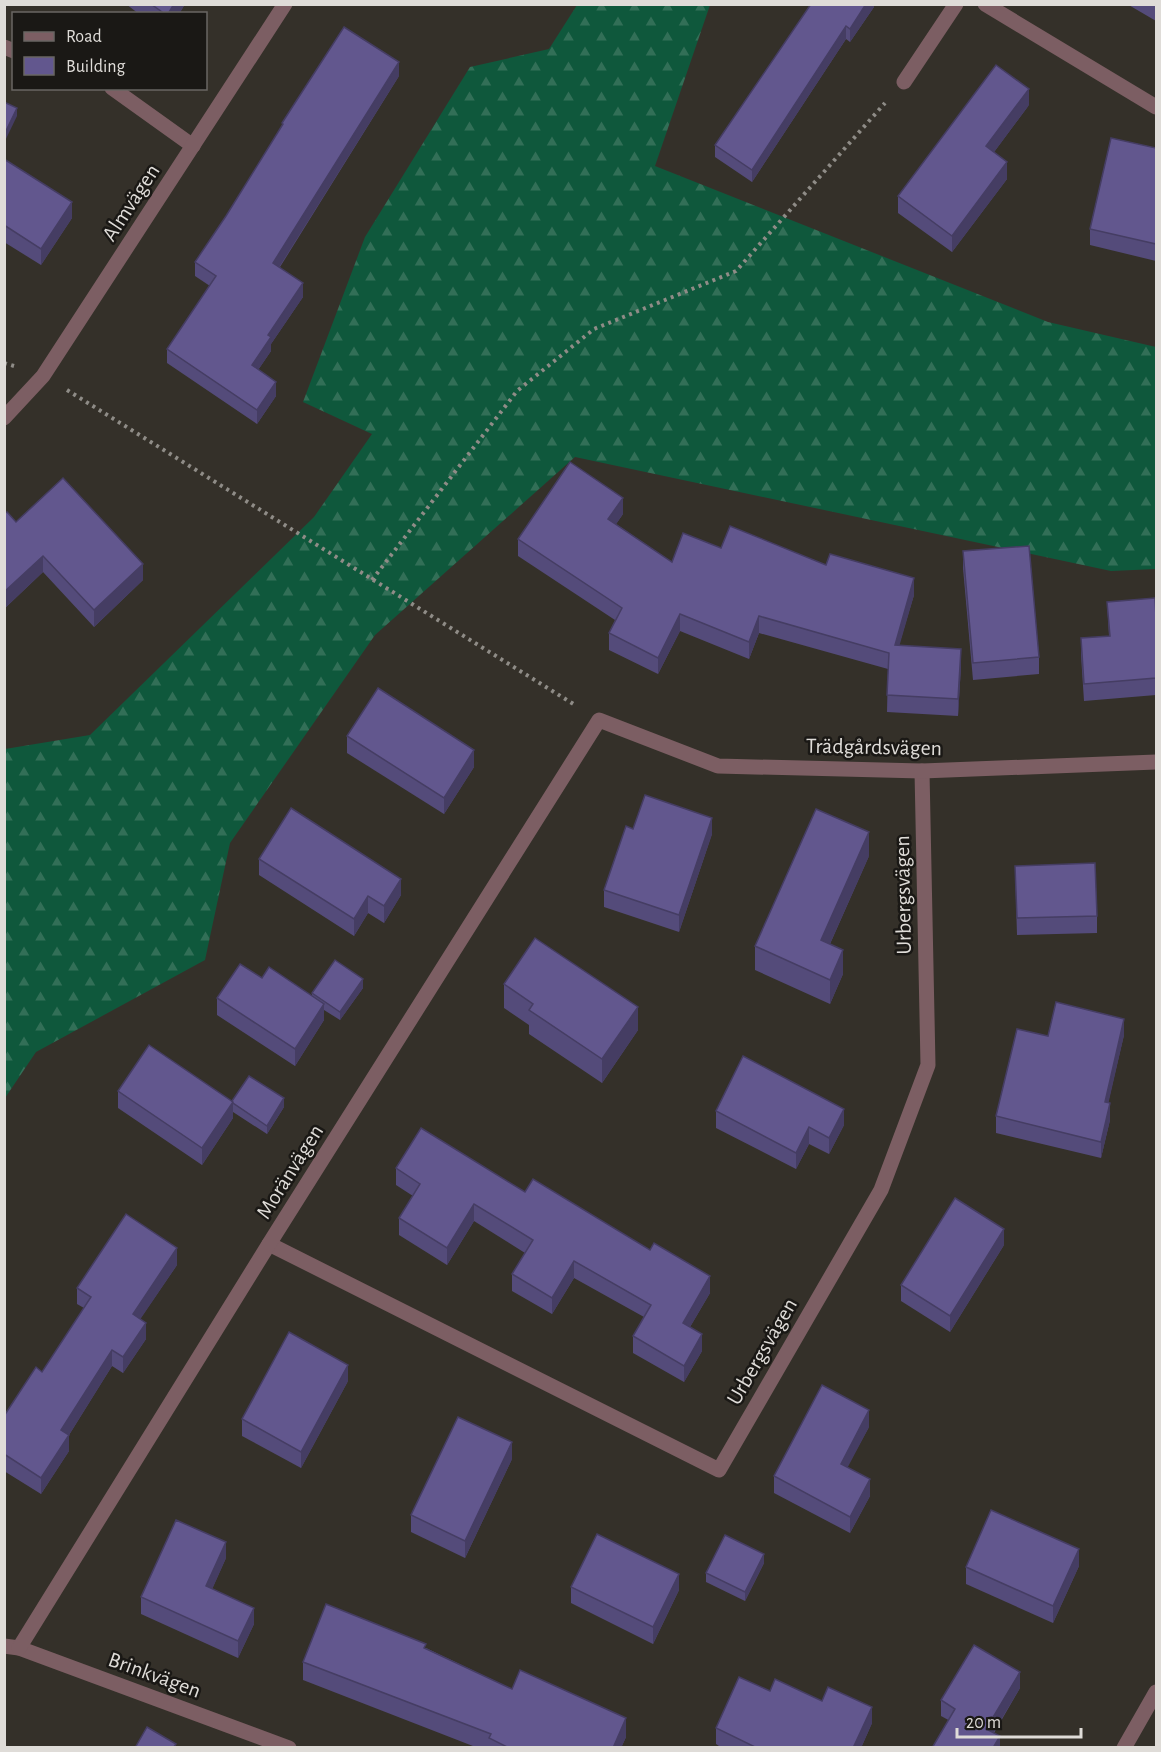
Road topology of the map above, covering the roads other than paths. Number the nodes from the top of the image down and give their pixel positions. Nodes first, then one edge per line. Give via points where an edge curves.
1 (285, 4) edge
2 (956, 4) edge
3 (985, 4) edge
4 (904, 82) road end
5 (115, 90) edge
6 (1156, 107) edge
7 (193, 146) junction
8 (4, 418) edge
9 (599, 720) joint
10 (1156, 762) edge
11 (922, 771) junction
12 (269, 1244) junction
13 (12, 1647) edge
14 (1156, 1692) edge
15 (289, 1748) edge
16 (1124, 1748) edge

1 - 7 street, Almvägen
2 - 4 street
3 - 6 street
5 - 7 street
7 - 8 street, Almvägen via 43,376
9 - 11 street, Trädgårdsvägen via 718,766
9 - 12 street, Moränvägen
10 - 11 street, Trädgårdsvägen
11 - 12 street, Urbergsvägen via 928,1065 881,1190 719,1470
12 - 13 street, Moränvägen
13 - 15 street, Brinkvägen
14 - 16 street

